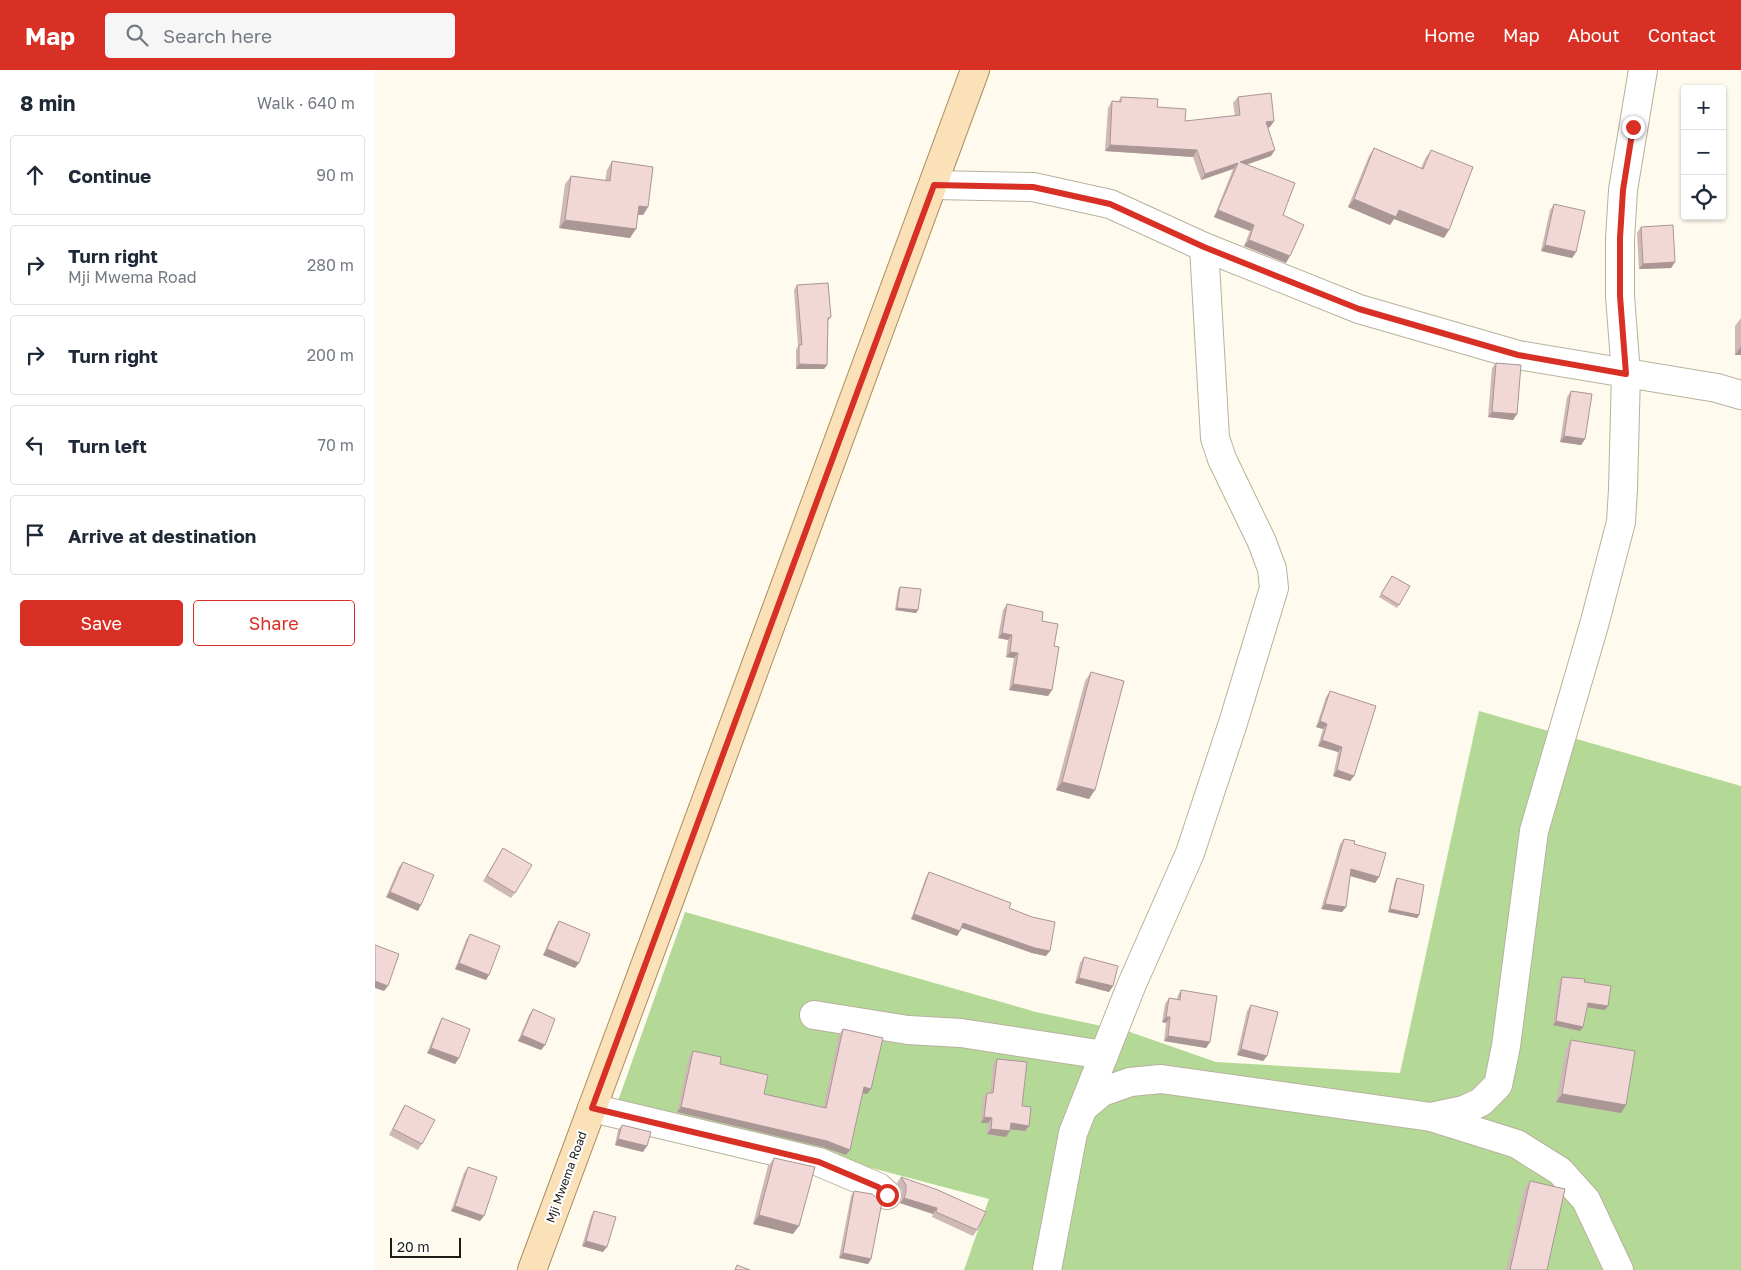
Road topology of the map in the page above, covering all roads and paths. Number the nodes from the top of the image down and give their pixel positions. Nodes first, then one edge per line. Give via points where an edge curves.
1 (975, 70) edge
2 (1643, 70) edge
3 (934, 185) junction
4 (1204, 247) junction
5 (1626, 374) junction
6 (1741, 395) edge
7 (814, 1015) dead end
8 (1104, 1055) junction
9 (592, 1108) junction
10 (1083, 1108) junction
11 (1431, 1118) junction
12 (887, 1195) dead end
13 (532, 1270) edge
14 (1047, 1270) edge
15 (1619, 1270) edge

1 - 3 main road, Mji Mwema Road
2 - 5 street via 1623,190 1620,296
3 - 4 street via 1033,187 1067,193 1110,204
3 - 9 main road, Mji Mwema Road
4 - 5 street via 1359,309 1518,355
4 - 8 street via 1215,438 1263,542 1274,588 1190,853
5 - 6 street via 1717,388
5 - 11 street via 1621,522 1535,831 1498,1085 1481,1102
7 - 8 street
8 - 10 street
9 - 12 street via 819,1162 878,1187
9 - 13 main road, Mji Mwema Road
10 - 11 street via 1102,1092 1130,1082 1161,1079
10 - 14 street via 1073,1133
11 - 15 street via 1517,1144 1560,1171 1586,1200

